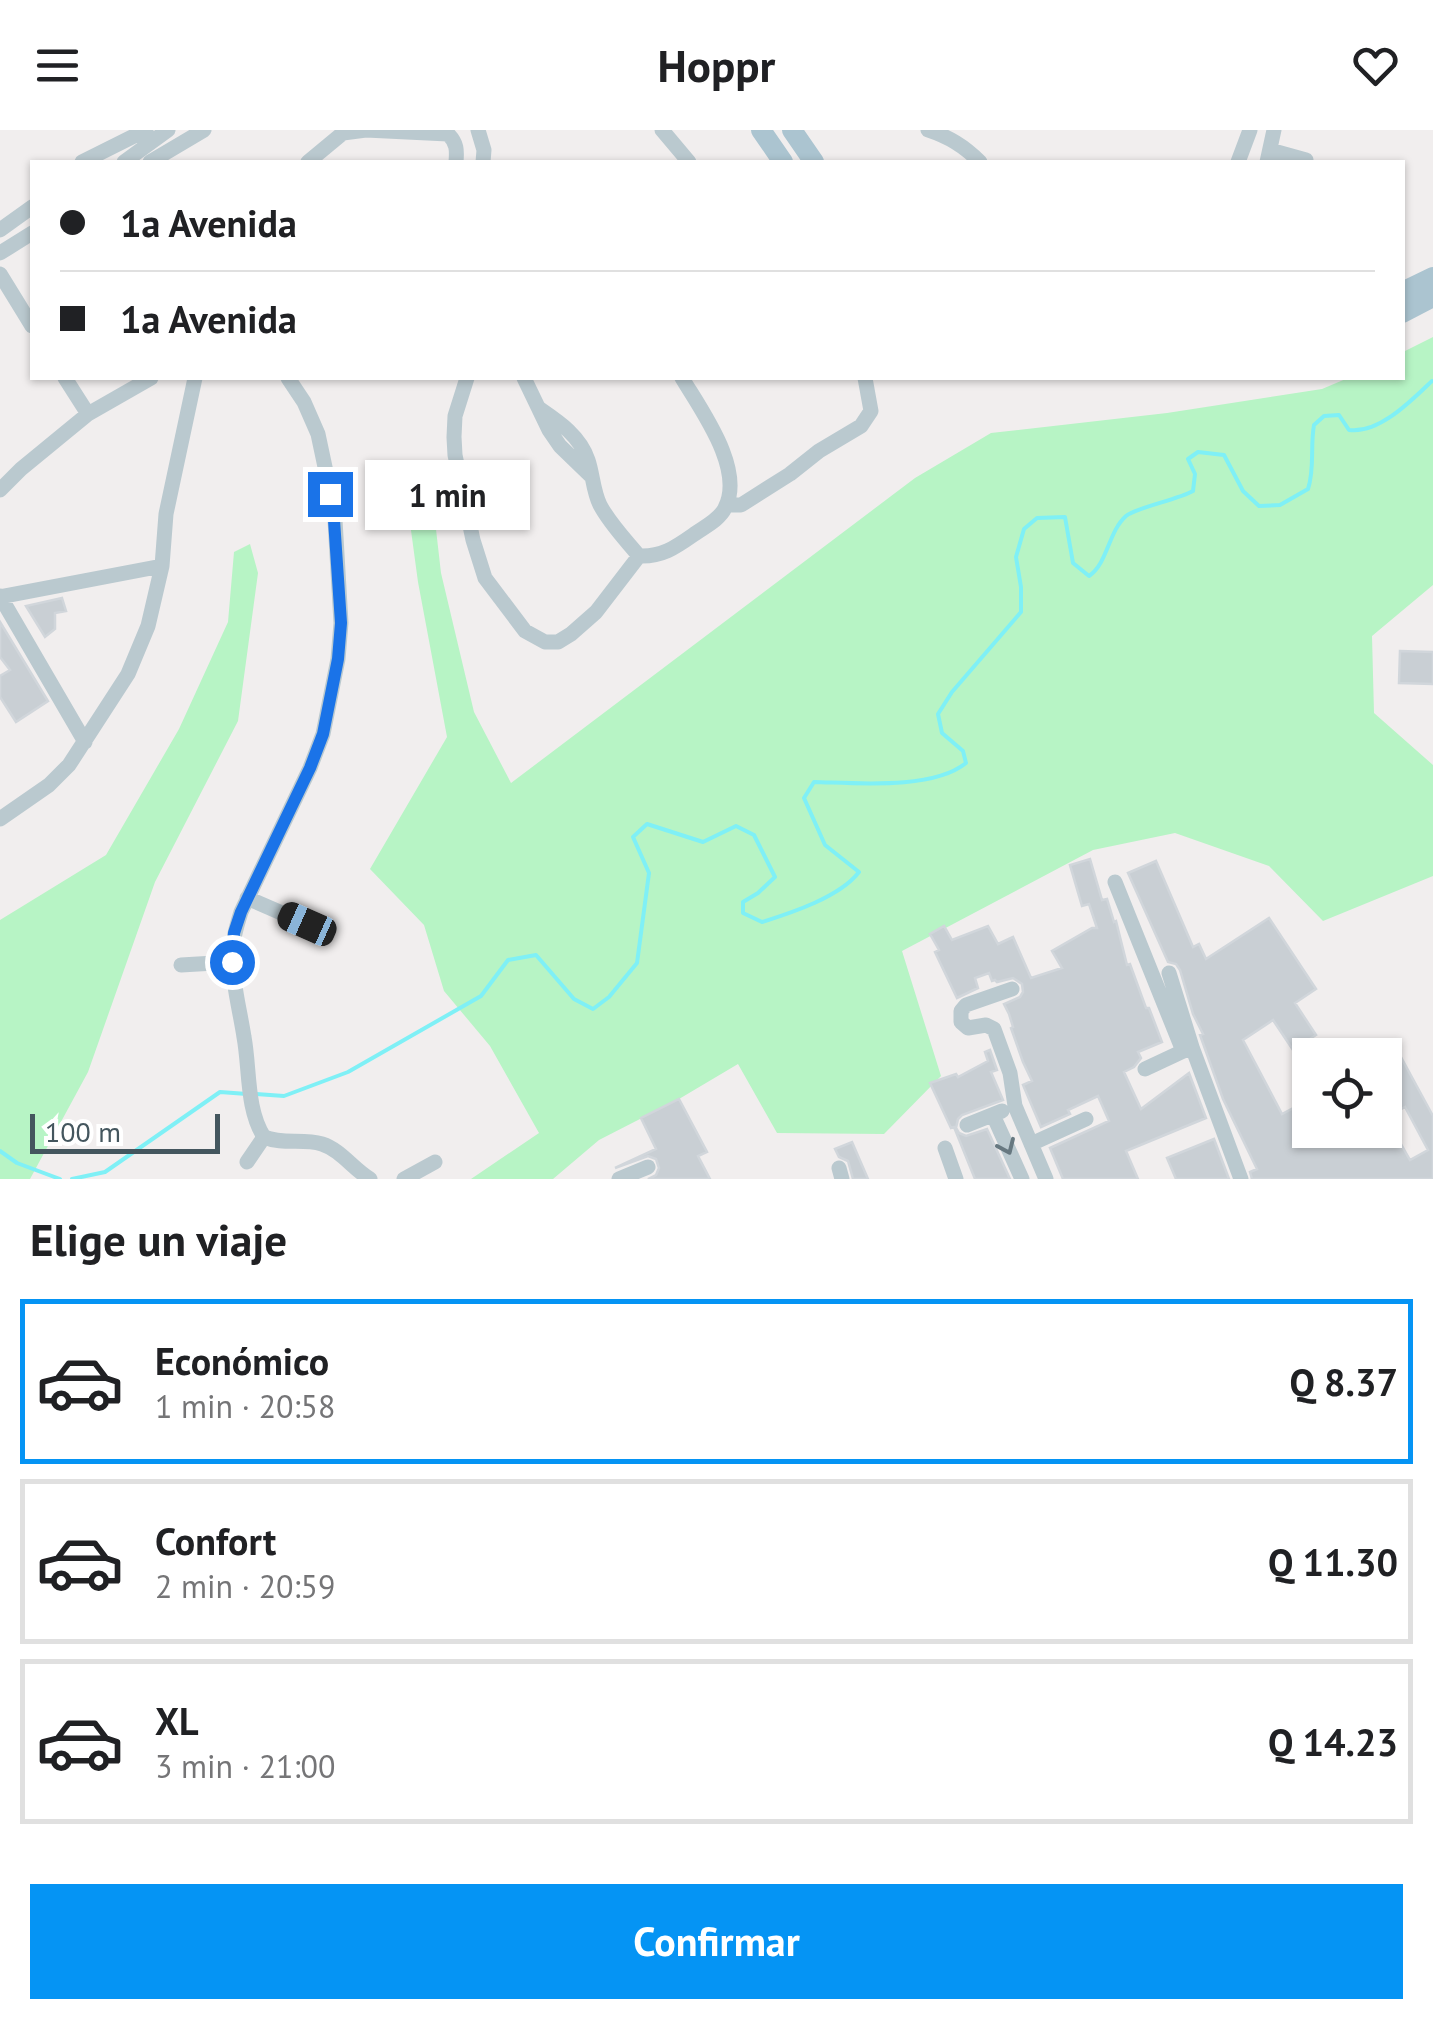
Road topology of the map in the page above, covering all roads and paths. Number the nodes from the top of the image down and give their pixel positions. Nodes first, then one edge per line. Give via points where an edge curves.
1 (146, 130) edge
2 (168, 130) edge
3 (204, 130) edge
4 (478, 130) edge
5 (662, 130) edge
6 (761, 130) edge
7 (774, 130) edge
8 (792, 130) edge
9 (928, 130) edge
10 (1250, 130) edge
11 (1274, 130) edge
12 (342, 132) edge
13 (449, 132) edge
14 (1268, 156) edge
15 (104, 158) edge
16 (127, 160) edge
17 (153, 160) edge
18 (310, 160) edge
19 (456, 160) edge
20 (484, 160) edge
21 (687, 160) edge
22 (783, 160) edge
23 (795, 160) edge
24 (813, 160) edge
25 (978, 160) edge
26 (1239, 160) edge
27 (1306, 160) dead end
28 (30, 208) edge
29 (1, 229) edge
30 (26, 236) edge
31 (0, 253) edge
32 (0, 274) edge
33 (1433, 277) edge
34 (1405, 291) edge
35 (1433, 297) edge
36 (1405, 311) edge
37 (30, 323) edge
38 (66, 380) edge
39 (148, 380) edge
40 (194, 380) edge
41 (289, 380) edge
42 (467, 380) edge
43 (525, 380) edge
44 (683, 380) edge
45 (867, 384) edge
46 (88, 414) junction
47 (730, 474) junction
48 (766, 487) junction
49 (0, 490) edge
50 (728, 505) junction
51 (638, 556) junction
52 (162, 566) junction
53 (0, 597) edge
54 (85, 742) junction
55 (0, 820) edge
56 (1114, 882) dead end
57 (246, 898) junction
58 (307, 924) dead end
59 (232, 962) junction
60 (180, 965) dead end
61 (1169, 973) dead end
62 (1012, 989) dead end
63 (1188, 1049) junction
64 (1145, 1070) dead end
65 (1015, 1106) junction
66 (993, 1115) junction
67 (1086, 1120) dead end
68 (967, 1125) dead end
69 (264, 1137) junction
70 (1031, 1144) junction
71 (945, 1148) dead end
72 (247, 1162) dead end
73 (435, 1162) dead end
74 (648, 1167) dead end
75 (370, 1179) edge
76 (404, 1179) edge
77 (619, 1179) edge
78 (956, 1179) edge
79 (1022, 1179) edge
80 (1046, 1179) edge
81 (1241, 1179) edge

1 - 15 street
2 - 16 street
3 - 17 street
4 - 20 street
5 - 21 street
6 - 22 main road
7 - 23 main road
8 - 24 main road
9 - 25 street
10 - 26 street
11 - 14 street
12 - 13 street
12 - 18 street
13 - 19 street
14 - 27 street
28 - 29 street
29 - 30 street via 15,226
30 - 31 street
32 - 37 street
33 - 34 main road
35 - 36 main road
38 - 46 street
39 - 46 street
40 - 52 street
41 - 57 street via 318,434 332,502 338,659 310,768
42 - 51 street via 454,437 473,540 485,578 525,632 545,642 572,634
43 - 51 street via 540,410 581,445 599,503
44 - 47 street via 716,434
45 - 48 street via 871,411 861,426
46 - 49 street
47 - 48 street
47 - 50 street
48 - 50 street
50 - 51 street via 684,542 656,557
52 - 53 street
52 - 54 street via 128,674
53 - 54 street
54 - 55 street via 48,785
56 - 63 street
57 - 58 street
57 - 59 street
59 - 60 street
59 - 69 street via 255,1120
61 - 63 street
62 - 65 street via 963,1007 961,1022 994,1029
63 - 64 street
63 - 81 street
65 - 66 street
65 - 70 street
66 - 68 street
66 -> 79 street
67 - 70 street
69 - 72 street
69 - 75 street via 321,1144
70 - 80 street
71 - 78 street
73 - 76 street
74 - 77 street

